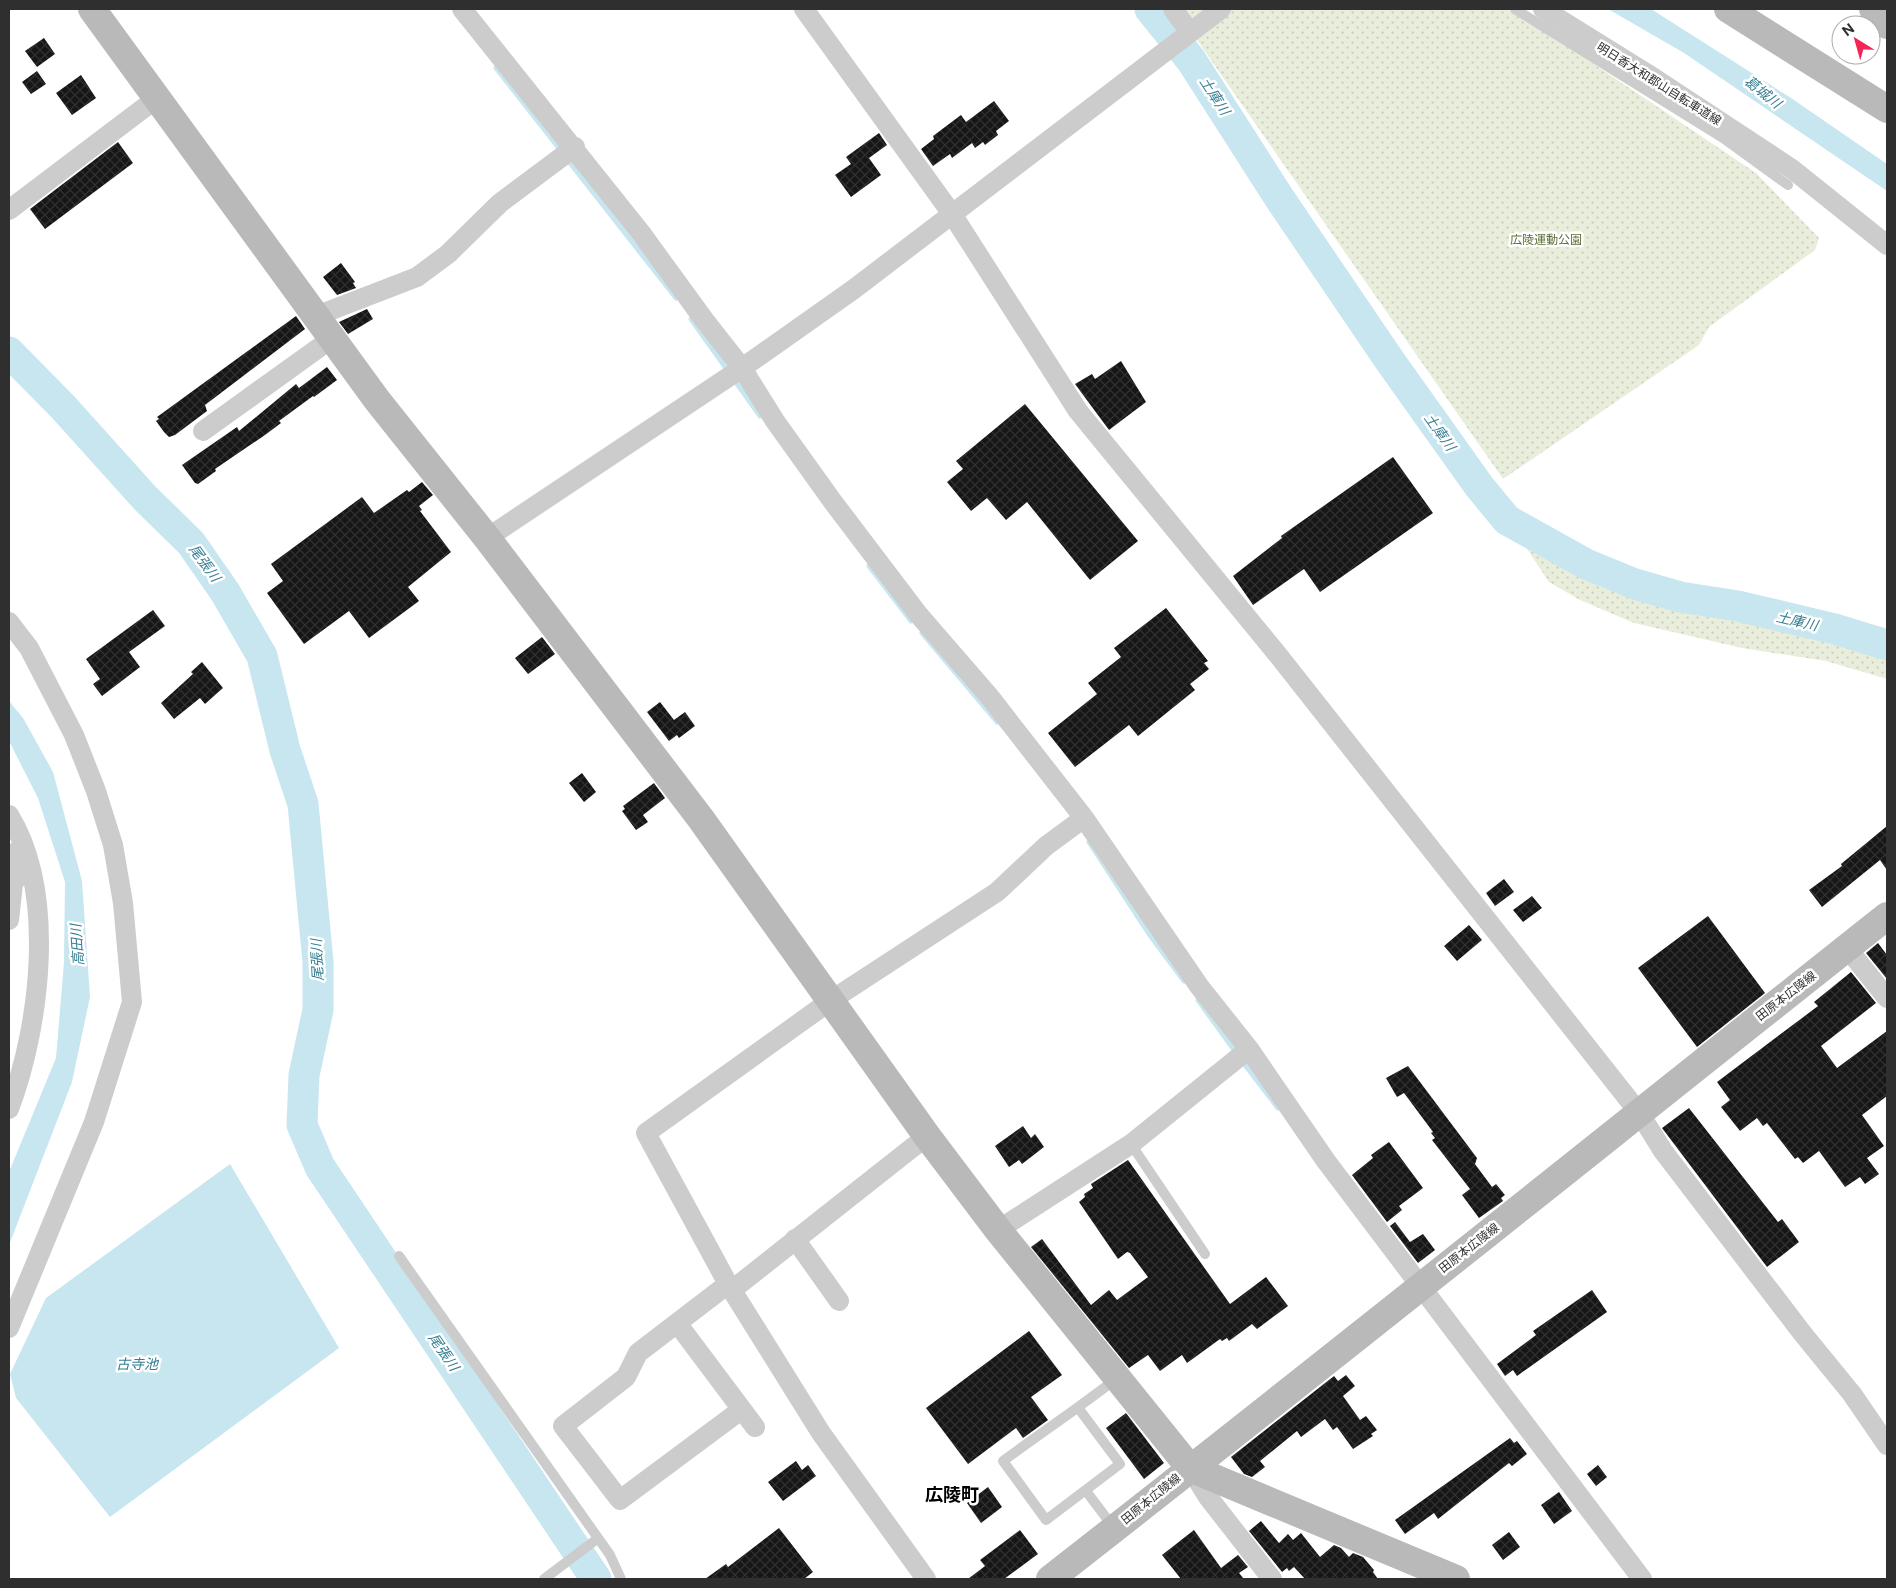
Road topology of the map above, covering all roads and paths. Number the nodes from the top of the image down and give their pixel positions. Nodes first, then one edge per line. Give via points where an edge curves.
1 (92, 9) edge
2 (462, 9) edge
3 (804, 9) edge
4 (1173, 9) edge
5 (1220, 9) edge
6 (1514, 9) edge
7 (1543, 9) edge
8 (1728, 9) edge
9 (1873, 9) edge
10 (1887, 26) edge
11 (1190, 32) junction
12 (157, 98) junction
13 (1887, 109) edge
14 (575, 147) junction
15 (1788, 185) dead end
16 (9, 210) edge
17 (952, 214) junction
18 (1887, 245) edge
19 (316, 316) junction
20 (331, 339) junction
21 (742, 368) junction
22 (203, 431) dead end
23 (487, 538) junction
24 (9, 622) edge
25 (13, 822) edge
26 (1077, 823) junction
27 (11, 879) edge
28 (1887, 916) edge
29 (9, 920) edge
30 (1846, 948) junction
31 (1887, 998) edge
32 (830, 1001) junction
33 (1242, 1055) junction
34 (9, 1109) edge
35 (1640, 1114) junction
36 (927, 1136) junction
37 (1131, 1144) junction
38 (998, 1230) junction
39 (795, 1239) junction
40 (1205, 1254) dead end
41 (399, 1256) dead end
42 (1420, 1286) junction
43 (730, 1287) junction
44 (839, 1301) dead end
45 (677, 1323) junction
46 (9, 1328) edge
47 (1118, 1378) junction
48 (1079, 1409) junction
49 (741, 1410) junction
50 (754, 1428) dead end
51 (1887, 1445) edge
52 (1190, 1468) junction
53 (1086, 1491) junction
54 (1115, 1528) junction
55 (595, 1541) junction
56 (544, 1579) edge
57 (621, 1579) edge
58 (926, 1579) edge
59 (1050, 1579) edge
60 (1272, 1579) edge
61 (1456, 1579) edge
62 (1642, 1579) edge

1 - 12 street
2 - 14 street
3 - 17 street
4 - 11 street
5 - 11 street
6 - 15 lane, 明日香大和郡山自転車道線 via 1722,138
7 - 18 street via 1792,169
8 - 13 street
9 - 10 street
11 - 17 street
12 - 16 street
12 - 19 street
14 - 19 street via 500,203 448,254 417,277
14 - 21 street
17 - 21 street via 854,289
17 - 35 street via 1078,411 1278,655
19 - 20 street
20 - 22 street
20 - 23 street
21 - 23 street
21 - 26 street via 833,502 918,614 989,696
23 - 32 street via 701,819
24 - 46 street via 29,648 70,726 96,791 113,844 123,903 132,1002 94,1122
25 - 27 street via 9,844 20,873
25 - 34 street via 28,863 36,904 39,956 37,999 30,1037
26 - 32 street via 1046,846 997,892
26 - 33 street via 1199,986
27 - 29 street
28 - 30 street, 田原本広陵線
30 - 31 street
30 - 35 street, 田原本広陵線
32 - 36 street
32 - 43 street via 646,1132
33 - 37 street
33 - 42 street
35 - 42 street, 田原本広陵線
35 - 51 street via 1663,1151 1852,1394
36 - 38 street
36 - 39 street
37 - 38 street
37 - 40 lane
38 - 47 street
39 - 43 street
39 - 44 street
41 - 55 lane
42 - 52 street, 田原本広陵線
42 - 62 street
43 - 45 street
43 - 58 street via 821,1433
45 - 49 street
45 - 49 street via 638,1353 626,1377 563,1426 620,1500
47 - 48 lane
47 - 52 street
48 - 53 lane via 1120,1464
48 - 53 lane via 1054,1422 1003,1461 1046,1520
49 - 50 street
52 - 54 street, 田原本広陵線
52 - 60 street via 1208,1497
52 - 61 street
53 - 54 lane
54 - 59 street, 田原本広陵線
55 - 56 lane
55 - 57 lane via 610,1555

